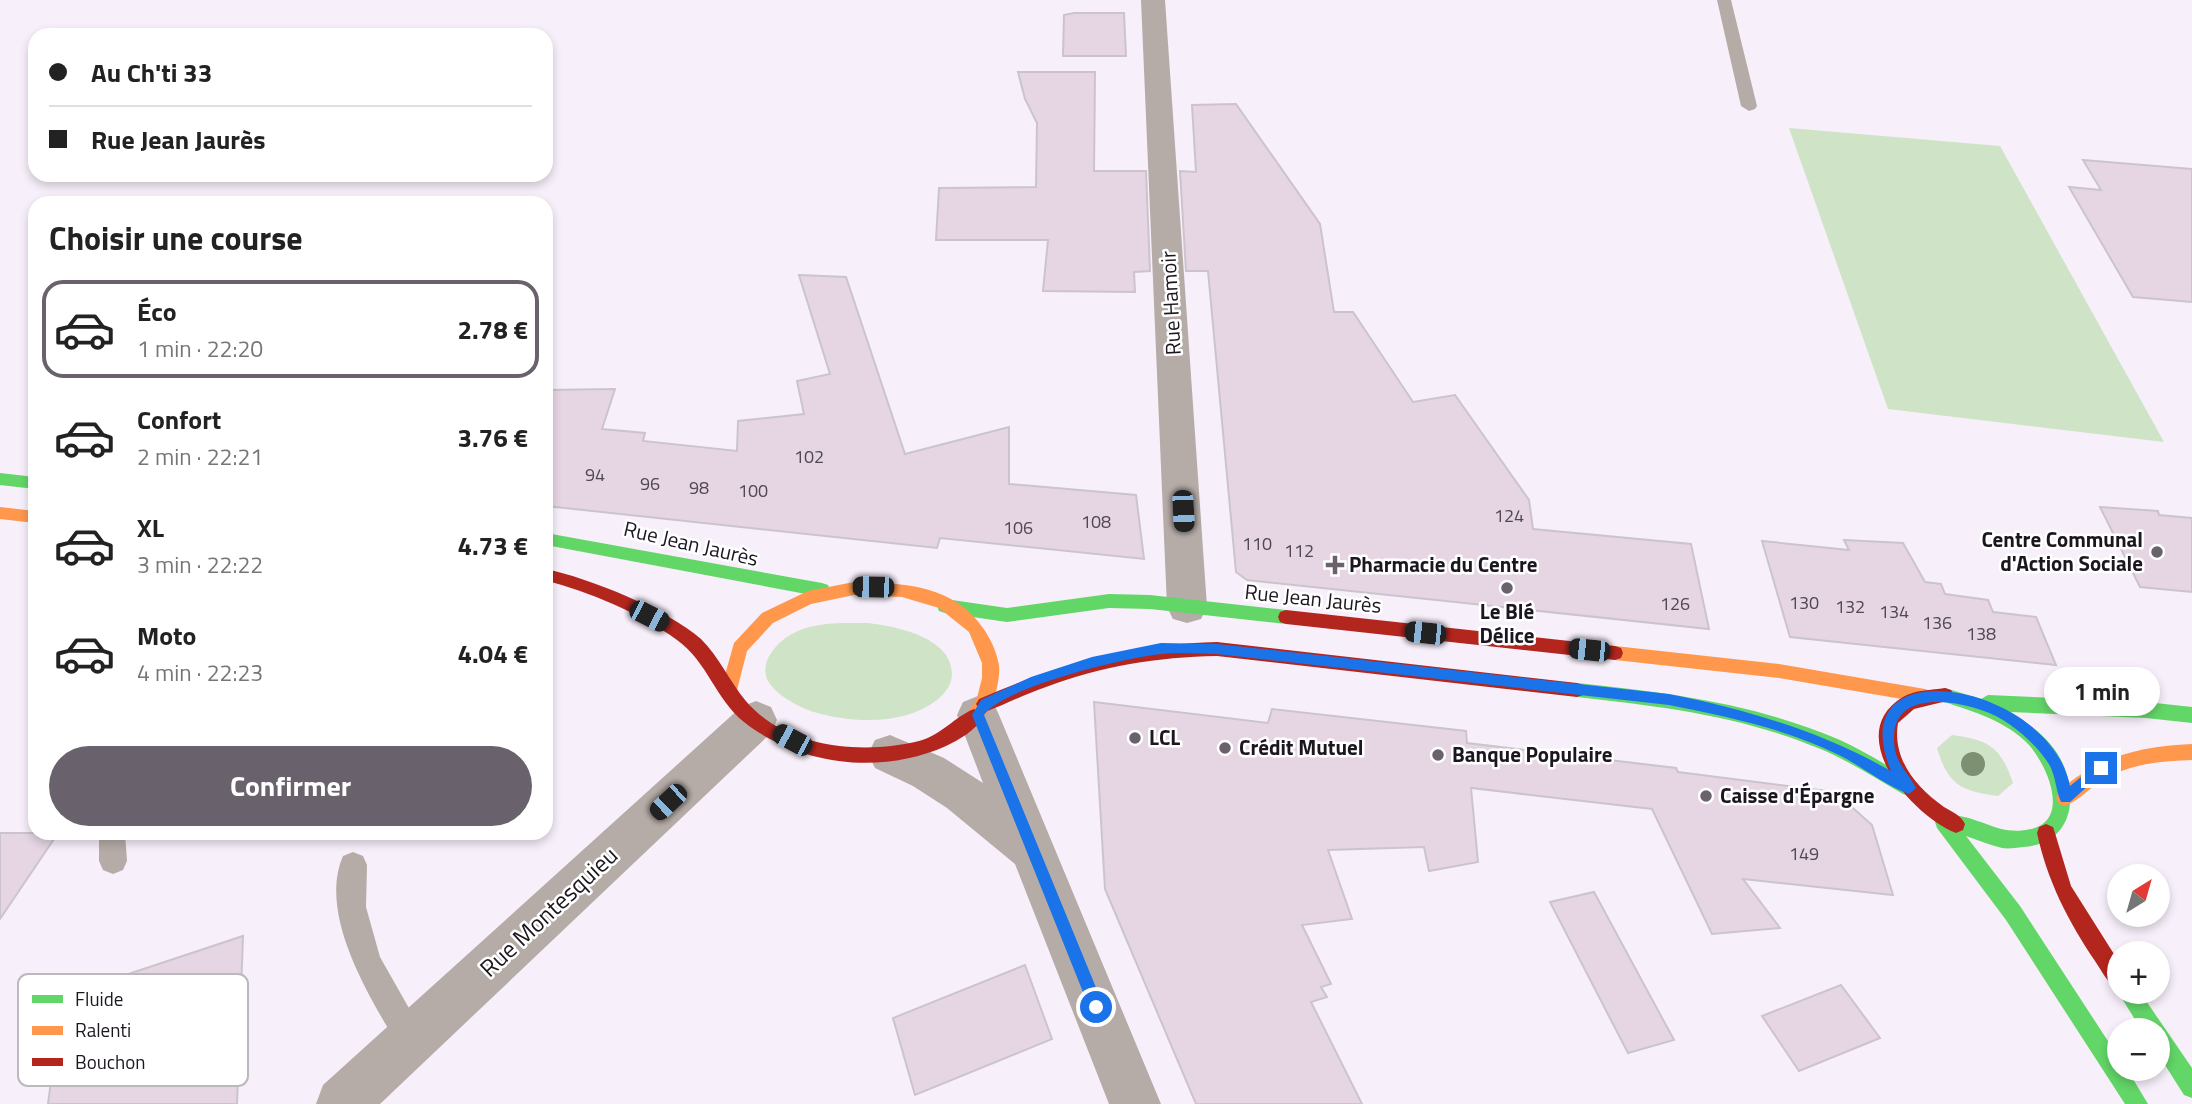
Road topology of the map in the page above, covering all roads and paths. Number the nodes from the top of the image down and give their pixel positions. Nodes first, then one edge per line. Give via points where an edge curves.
1 (1153, 0) edge
2 (1724, 0) edge
3 (1749, 106) dead end
4 (0, 479) edge
5 (28, 482) edge
6 (0, 513) edge
7 (28, 516) edge
8 (553, 540) edge
9 (553, 576) edge
10 (827, 591) junction
11 (946, 606) junction
12 (1187, 607) junction
13 (1925, 696) junction
14 (1967, 699) junction
15 (743, 704) junction
16 (981, 709) junction
17 (2192, 715) edge
18 (2192, 752) edge
19 (890, 754) junction
20 (1909, 788) junction
21 (2065, 798) junction
22 (1938, 815) junction
23 (2046, 833) junction
24 (113, 840) edge
25 (113, 861) dead end
26 (1038, 861) junction
27 (353, 865) dead end
28 (2107, 960) edge
29 (412, 1040) junction
30 (2170, 1054) edge
31 (2192, 1087) edge
32 (342, 1104) edge
33 (1135, 1104) edge
34 (2137, 1104) edge

1 - 12 street, Rue Hamoir
2 - 3 lane
4 - 5 main road
6 - 7 main road
8 - 10 main road, Rue Jean Jaurès
9 - 15 main road via 598,588 679,632 698,647
10 - 11 main road, Rue Jean Jaurès via 889,589
10 - 15 main road, Rue Jean Jaurès via 795,602 761,624 737,651 729,670
11 - 12 main road, Rue Jean Jaurès via 1007,615 1109,601
11 - 16 main road, Rue Jean Jaurès via 973,627 986,647 992,684
12 - 13 main road, Rue Jean Jaurès via 1779,671
13 - 14 main road
13 - 20 main road via 1902,706 1887,733 1892,760
14 - 17 main road
14 - 21 main road via 2011,718 2039,743 2059,770
15 - 19 main road via 792,740 826,752
15 - 29 street, Rue Montesquieu
16 - 19 main road via 940,740
16 - 20 main road via 1042,678 1092,663 1161,649 1217,649 1669,700 1714,709 1822,741
16 - 26 street
18 - 21 main road via 2145,754 2114,762 2091,774
19 - 26 street via 964,793 994,815
20 - 22 main road
21 - 23 main road via 2058,822
22 - 23 main road via 1996,839 2028,839
22 - 34 main road via 2006,903
23 - 28 main road via 2049,861 2060,886
24 - 25 lane
26 - 33 street
27 - 29 lane via 352,908 367,963
29 - 32 street, Rue Montesquieu
30 - 31 main road

